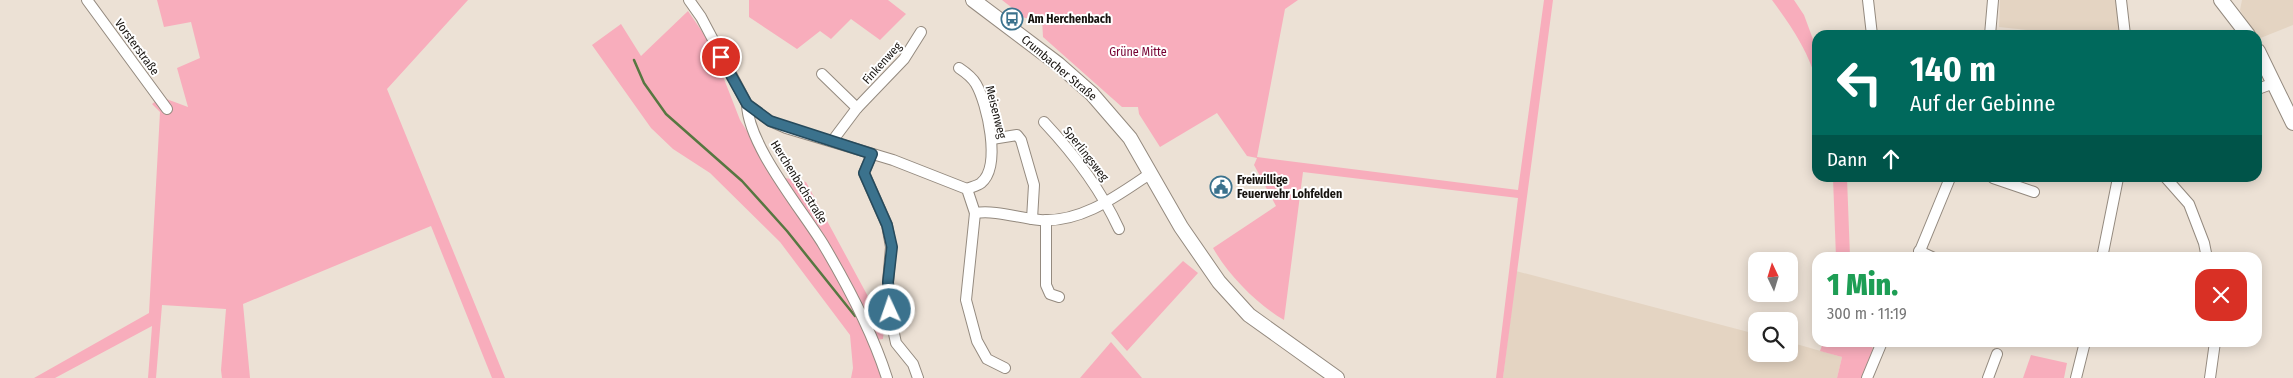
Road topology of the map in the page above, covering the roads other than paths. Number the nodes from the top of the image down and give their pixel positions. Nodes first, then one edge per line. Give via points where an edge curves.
1 (86, 0) edge
2 (689, 0) edge
3 (972, 0) edge
4 (1868, 0) edge
5 (1993, 0) edge
6 (2121, 0) edge
7 (2228, 2) edge
8 (1871, 30) edge
9 (1990, 30) edge
10 (2124, 30) edge
11 (2245, 30) edge
12 (921, 32) dead end
13 (2262, 59) edge
14 (959, 68) dead end
15 (822, 74) dead end
16 (2274, 83) junction
17 (2262, 88) edge
18 (747, 104) junction
19 (857, 108) junction
20 (167, 110) dead end
21 (1044, 122) dead end
22 (2293, 123) edge
23 (992, 139) junction
24 (833, 140) junction
25 (872, 154) junction
26 (1151, 173) junction
27 (1948, 182) edge
28 (2005, 182) edge
29 (2117, 182) edge
30 (2170, 182) edge
31 (967, 189) junction
32 (2034, 192) dead end
33 (1106, 202) junction
34 (975, 213) junction
35 (1032, 218) junction
36 (1046, 220) junction
37 (1119, 229) dead end
38 (1919, 252) edge
39 (2103, 252) edge
40 (2206, 252) edge
41 (1059, 296) dead end
42 (1880, 347) edge
43 (2084, 347) edge
44 (2212, 347) edge
45 (1997, 354) dead end
46 (1005, 368) dead end
47 (887, 378) edge
48 (918, 378) edge
49 (1337, 378) edge
50 (1867, 378) edge
51 (1988, 378) edge
52 (2076, 378) edge
53 (2210, 378) edge

1 - 20 street, Vorsterstraße
2 - 18 street, Herchenbachstraße
3 - 26 main road, Crumbacher Straße via 1058,64 1092,94 1130,138
4 - 8 street
5 - 9 street
6 - 10 street
7 - 11 main road
12 - 19 street, Finkenweg via 904,59
13 - 16 main road
14 - 23 street, Meisenweg via 975,81
15 - 19 street
16 - 17 street
16 - 22 main road
18 - 24 street via 778,125
18 - 47 street, Herchenbachstraße via 748,118 768,160 823,244 871,332
19 - 24 street, Finkenweg
21 - 33 street, Sperlingsweg via 1066,145
23 - 31 street, Meisenweg via 991,156 982,182
23 - 35 street via 1017,135 1021,140 1034,184
24 - 25 street
25 - 31 street
25 - 48 street via 864,173 887,225 892,247 889,301 896,343 913,364
26 - 33 street
26 - 49 main road, Crumbacher Straße via 1195,251 1219,282 1249,315
27 - 38 street
28 - 32 street
29 - 39 street
30 - 40 street via 2189,204
31 - 34 street
33 - 36 street via 1089,211
33 - 37 street, Sperlingsweg
34 - 35 street
34 - 46 street via 966,300 977,341 987,359
35 - 36 street
36 - 41 street via 1046,285 1050,294
42 - 50 street
43 - 52 street
44 - 53 street
45 - 51 street

